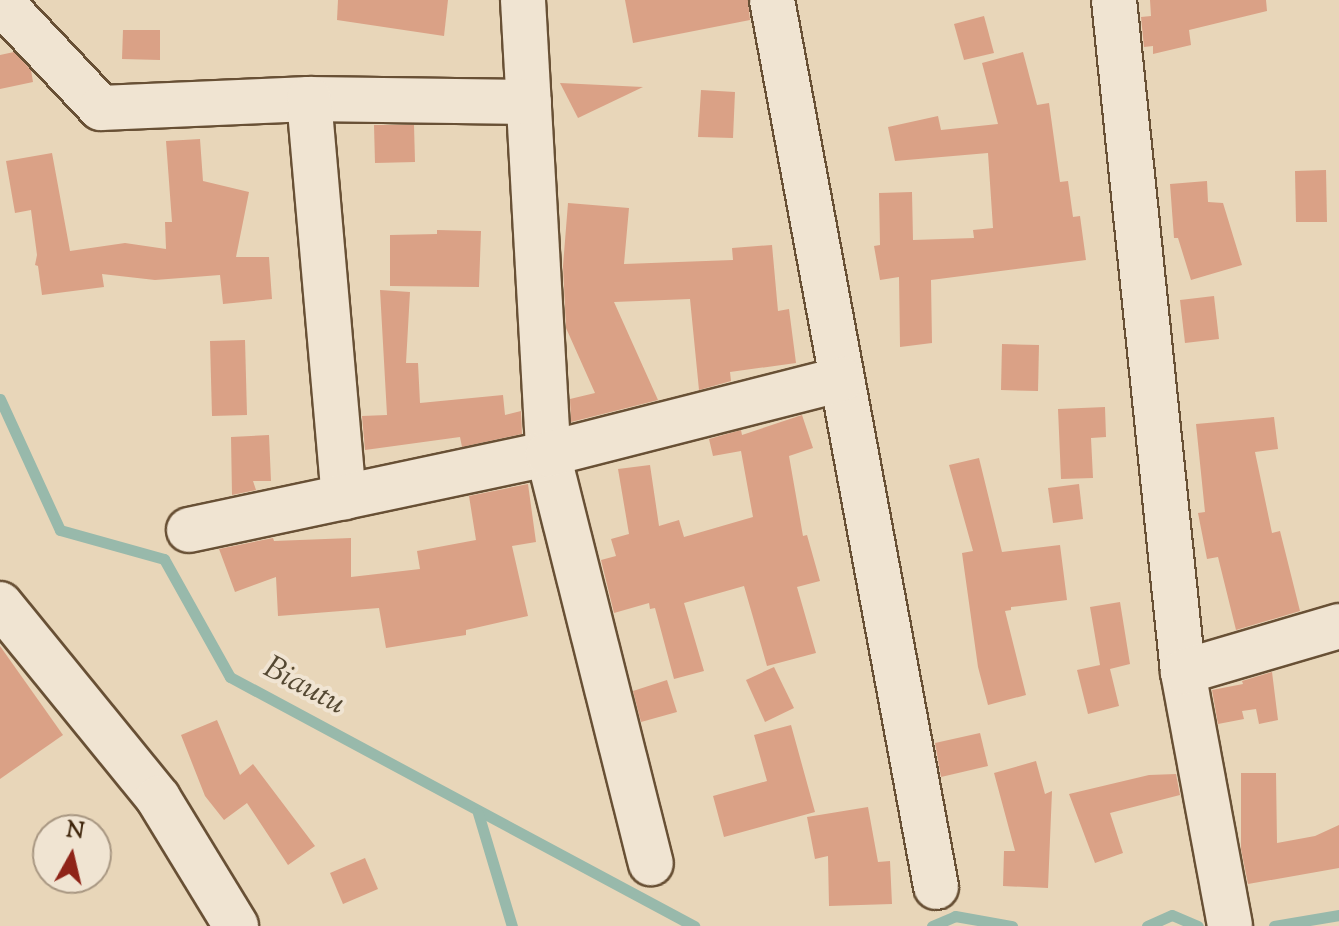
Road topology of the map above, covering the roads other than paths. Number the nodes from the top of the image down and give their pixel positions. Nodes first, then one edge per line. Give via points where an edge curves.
1 (523, 0) edge
2 (772, 0) edge
3 (1114, 0) edge
4 (0, 1) edge
5 (309, 99) junction
6 (529, 102) junction
7 (842, 379) junction
8 (548, 454) junction
9 (344, 497) junction
10 (189, 530) dead end
11 (0, 604) edge
12 (1339, 626) edge
13 (1183, 672) junction
14 (651, 863) dead end
15 (936, 887) dead end
16 (1230, 924) edge
17 (236, 926) edge

1 - 6 street
2 - 7 street
3 - 13 street
4 - 5 street via 101,108
5 - 6 street
5 - 9 street
6 - 8 street
7 - 8 street
7 - 15 street
8 - 9 street
8 - 14 street
9 - 10 street
11 - 17 street via 158,798
12 - 13 street
13 - 16 street

